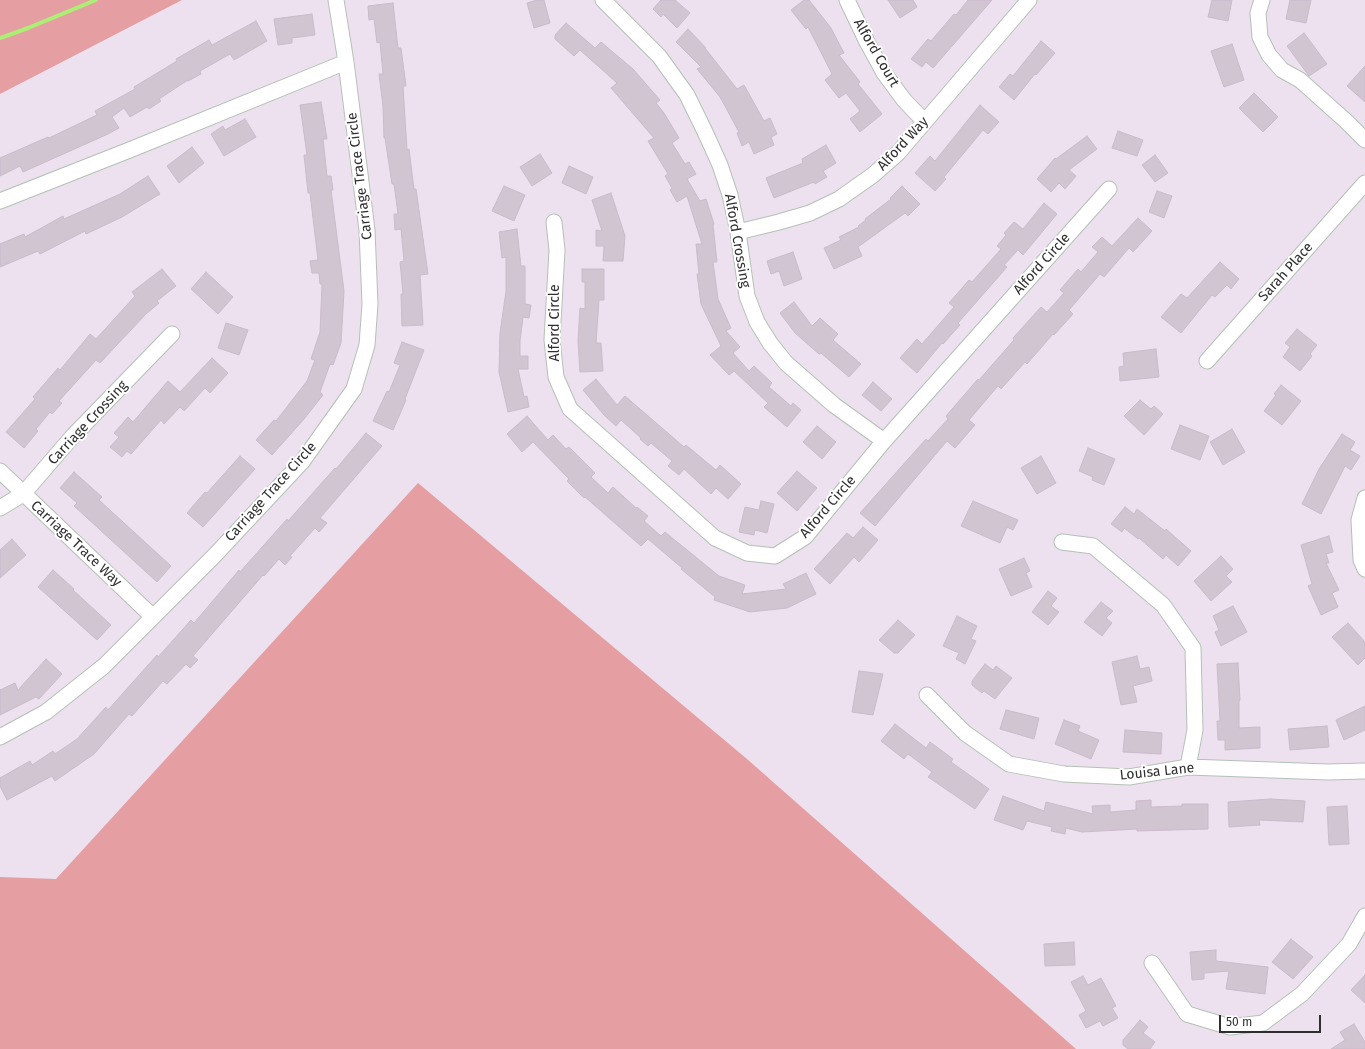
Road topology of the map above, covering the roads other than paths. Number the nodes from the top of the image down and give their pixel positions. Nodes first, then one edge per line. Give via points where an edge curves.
1 (336, 0) edge
2 (603, 0) edge
3 (847, 0) edge
4 (1029, 0) edge
5 (1262, 0) edge
6 (346, 62) junction
7 (924, 121) junction
8 (1365, 140) edge
9 (1365, 183) edge
10 (1109, 189) dead end
11 (0, 201) edge
12 (554, 222) dead end
13 (738, 232) junction
14 (172, 334) dead end
15 (1207, 361) dead end
16 (884, 441) junction
17 (0, 471) edge
18 (23, 494) junction
19 (1365, 498) edge
20 (0, 508) edge
21 (1062, 542) dead end
22 (1365, 569) edge
23 (153, 617) junction
24 (927, 695) dead end
25 (0, 737) edge
26 (1188, 767) junction
27 (1365, 771) edge
28 (1365, 916) edge
29 (1152, 963) dead end

1 - 6 street, Carriage Trace Circle
2 - 13 street, Alford Crossing via 660,56 687,95 720,165
3 - 7 street, Alford Court via 884,73
4 - 7 street, Alford Way
5 - 8 street via 1258,14 1260,37 1268,55 1282,70 1300,80
6 - 11 street
6 - 23 street, Carriage Trace Circle via 367,230 370,304 367,345 354,389 302,462 215,556
7 - 13 street, Alford Way via 898,153 839,199 810,213
9 - 15 street, Sarah Place
10 - 16 street, Alford Circle
12 - 16 street, Alford Circle via 557,250 552,340 556,377 570,409 715,538 747,553 775,556 805,537
13 - 16 street, Alford Crossing via 747,296 757,322 770,343 786,363 834,405
14 - 18 street, Carriage Crossing via 72,437
17 - 18 street, Carriage Trace Way
18 - 20 street, Carriage Crossing
18 - 23 street, Carriage Trace Way
19 - 22 street via 1359,520 1361,560
21 - 26 street via 1093,546 1163,605 1193,648 1195,730
23 - 25 street, Carriage Trace Circle via 104,666 52,708
24 - 26 street, Louisa Lane via 965,733 1009,764 1064,774 1129,777
26 - 27 street, Louisa Lane
28 - 29 street via 1349,944 1302,994 1264,1023 1230,1027 1187,1014

